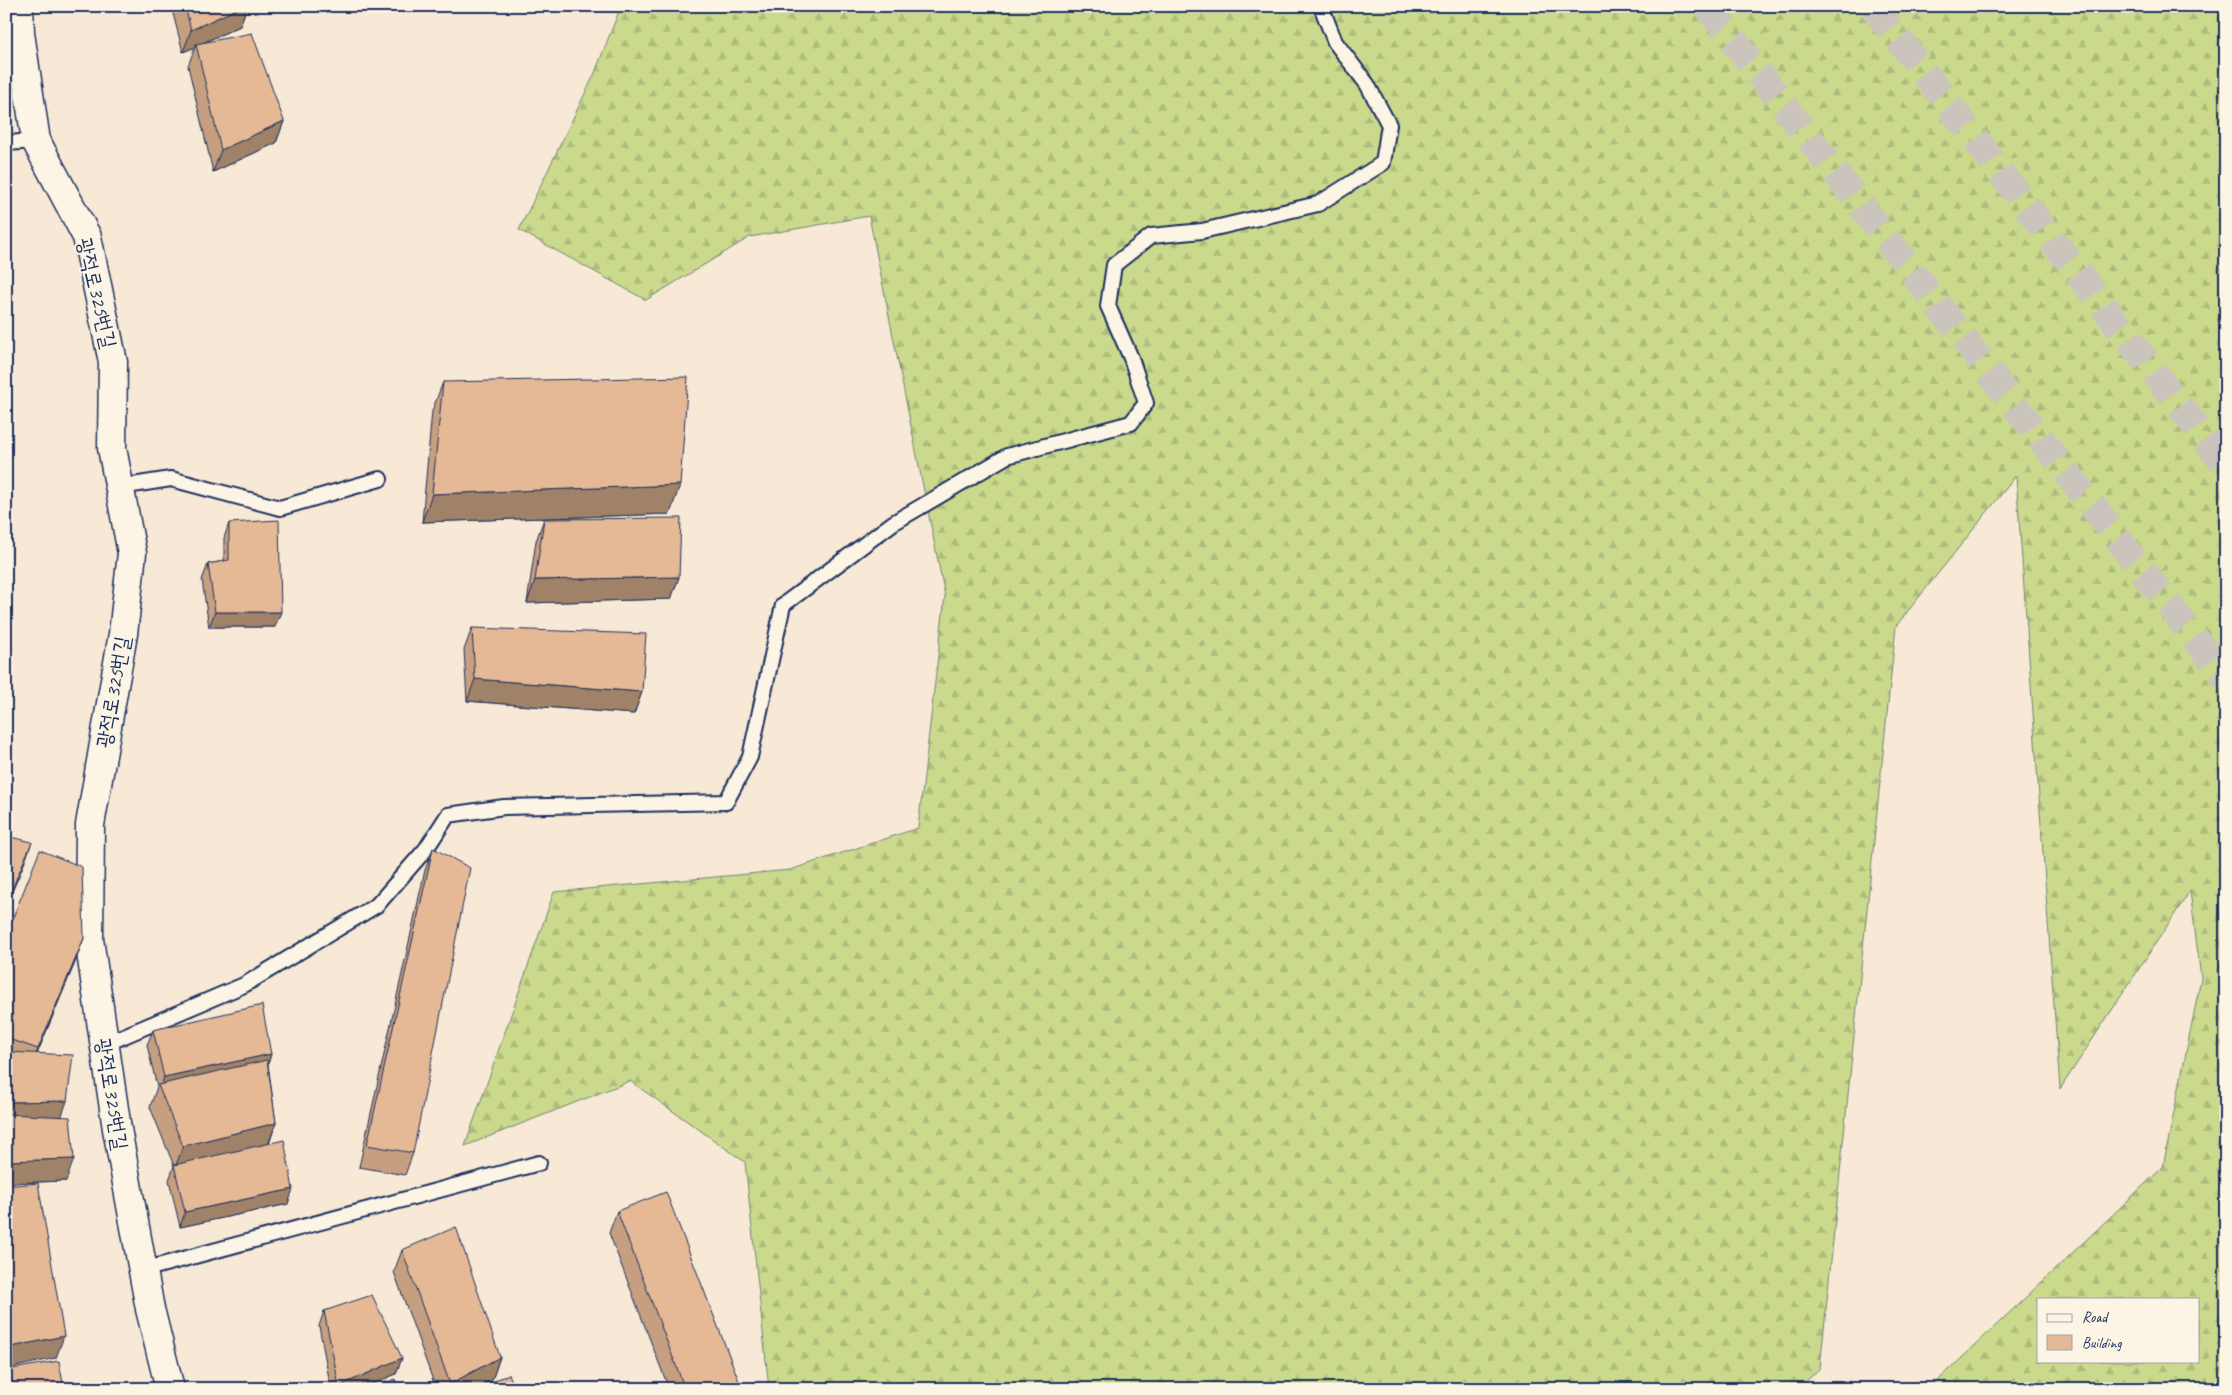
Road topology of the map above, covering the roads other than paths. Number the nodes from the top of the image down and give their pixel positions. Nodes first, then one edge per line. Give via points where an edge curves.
1 (18, 6) edge
2 (1321, 6) edge
3 (36, 141) junction
4 (6, 143) edge
5 (380, 479) dead end
6 (120, 487) junction
7 (105, 1044) junction
8 (539, 1163) dead end
9 (143, 1270) junction
10 (170, 1389) edge

1 - 3 street, 광적로325번길
2 - 7 lane via 1335,42 1367,84 1388,125 1383,163 1318,204 1202,231 1151,236 1114,265 1108,306 1132,358 1146,403 1131,423 1007,456 892,523 783,605 750,757 726,802 504,807 448,815 426,850 376,905 244,985
3 - 4 lane
3 - 6 street, 광적로325번길 via 87,237 113,362 112,448
5 - 6 lane via 280,508 171,479
6 - 7 street, 광적로325번길 via 132,553 123,634 90,825 89,939
7 - 9 street, 광적로325번길
8 - 9 lane
9 - 10 street, 광적로325번길

